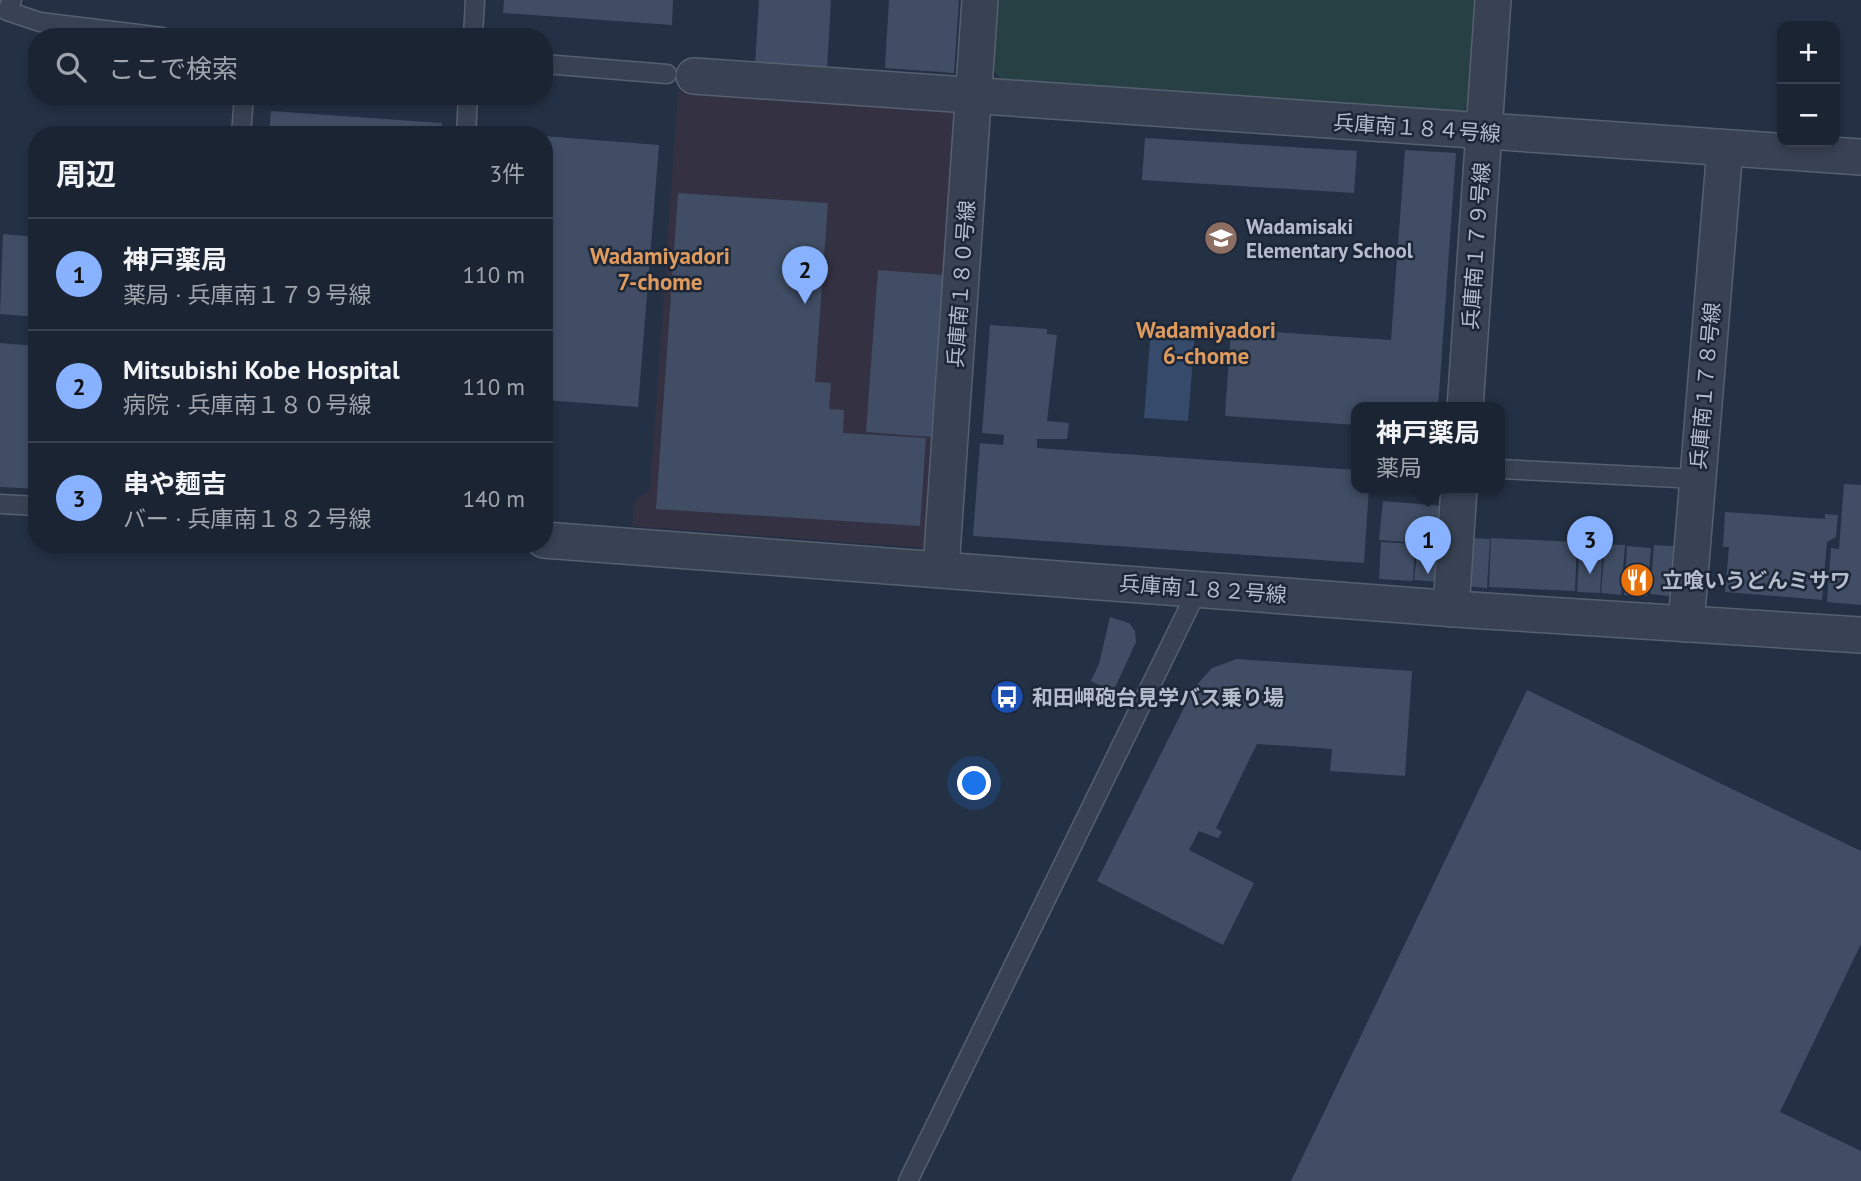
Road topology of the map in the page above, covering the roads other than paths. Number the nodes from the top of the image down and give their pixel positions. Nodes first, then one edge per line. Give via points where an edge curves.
1 (475, 0) edge
2 (981, 0) edge
3 (1493, 0) edge
4 (7, 12) edge
5 (89, 28) edge
6 (473, 28) edge
7 (553, 65) edge
8 (680, 75) joint
9 (974, 96) junction
10 (243, 105) edge
11 (468, 105) edge
12 (242, 126) edge
13 (466, 126) edge
14 (1484, 133) junction
15 (1725, 148) junction
16 (1861, 157) edge
17 (1465, 402) edge
18 (1505, 469) edge
19 (1697, 479) junction
20 (1459, 493) edge
21 (0, 504) edge
22 (28, 506) edge
23 (553, 541) edge
24 (941, 568) junction
25 (1198, 589) junction
26 (1451, 609) junction
27 (1686, 624) junction
28 (1861, 635) edge
29 (908, 1181) edge

1 - 6 lane
2 - 9 street, 兵庫南１８０号線
3 - 14 street, 兵庫南１７９号線
4 - 5 lane
7 - 8 lane
8 - 9 street, 兵庫南１８４号線
9 - 14 street, 兵庫南１８４号線
9 - 24 street, 兵庫南１８０号線
10 - 12 lane
11 - 13 lane
14 - 15 street, 兵庫南１８４号線
14 - 17 street, 兵庫南１７９号線
15 - 16 street, 兵庫南１８４号線
15 - 19 street, 兵庫南１７８号線
18 - 19 lane
19 - 27 street, 兵庫南１７８号線
20 - 26 street
21 - 22 lane
23 - 24 street, 兵庫南１８２号線
24 - 25 street, 兵庫南１８２号線
25 - 26 street, 兵庫南１８２号線
25 - 29 lane
26 - 27 street, 兵庫南１８２号線
27 - 28 street, 兵庫南１８２号線

